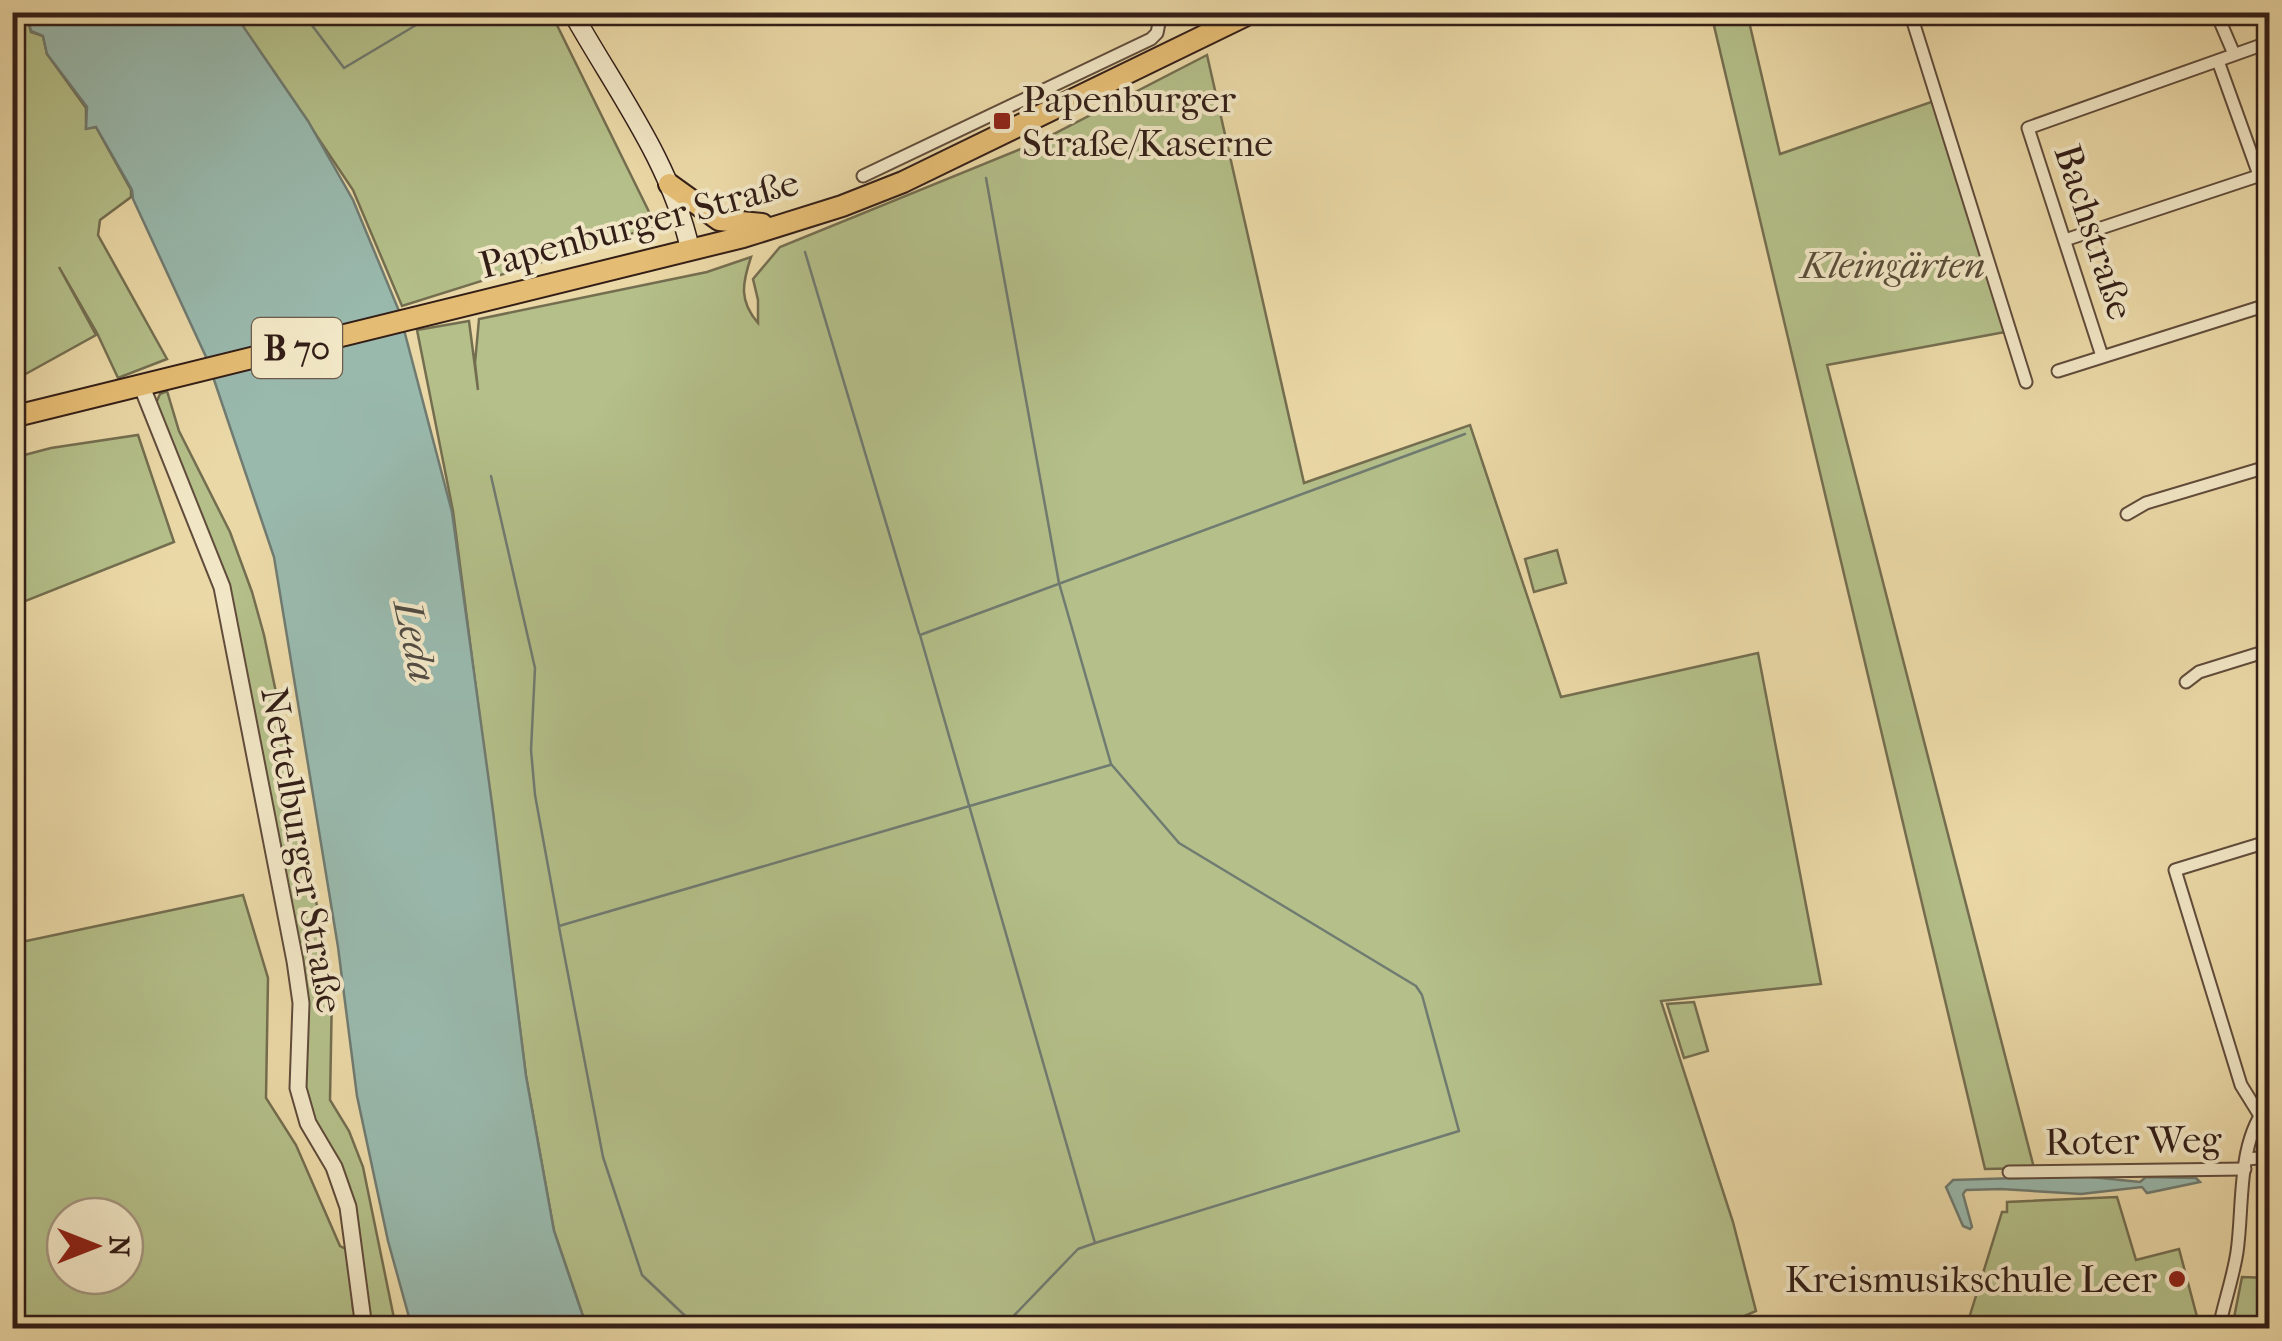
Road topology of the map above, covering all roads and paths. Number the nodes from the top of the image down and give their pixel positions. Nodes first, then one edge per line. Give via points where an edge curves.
1 (572, 12) edge
2 (1170, 12) edge
3 (1252, 12) edge
4 (1910, 12) edge
5 (2216, 12) edge
6 (2270, 42) edge
7 (2234, 54) junction
8 (2218, 61) junction
9 (2264, 173) edge
10 (863, 176) dead end
11 (668, 184) junction
12 (784, 224) junction
13 (2065, 240) junction
14 (690, 249) junction
15 (2270, 304) edge
16 (2102, 356) junction
17 (2058, 371) dead end
18 (2026, 382) dead end
19 (153, 384) junction
20 (12, 417) edge
21 (2270, 466) edge
22 (2127, 514) dead end
23 (2270, 650) edge
24 (2186, 682) dead end
25 (2270, 841) edge
26 (2270, 1102) edge
27 (2260, 1114) junction
28 (2270, 1157) edge
29 (2246, 1164) junction
30 (2009, 1172) dead end
31 (364, 1328) edge
32 (2219, 1328) edge

1 - 11 main road
2 - 10 street via 1151,39
3 - 12 main road, Papenburger Straße / B 70 via 903,182
4 - 18 street
5 - 7 street
6 - 7 street
7 - 8 street
8 - 9 street
8 - 13 street, Bachstraße via 2028,128
9 - 13 street
11 - 12 main road via 720,220
11 - 14 main road
12 - 14 main road, Papenburger Straße / B 70
13 - 16 street, Bachstraße
14 - 19 main road, Papenburger Straße / B 70
15 - 16 street
16 - 17 street
19 - 20 main road, Papenburger Straße / B 70
19 - 31 street, Nettelburger Straße via 222,587 295,961 301,1104 348,1207
21 - 22 street
23 - 24 street
25 - 27 street via 2175,870 2241,1085
26 - 27 street, Roter Weg
27 - 29 street, Roter Weg
28 - 29 street
29 - 30 street, Roter Weg
29 - 32 street via 2237,1251

